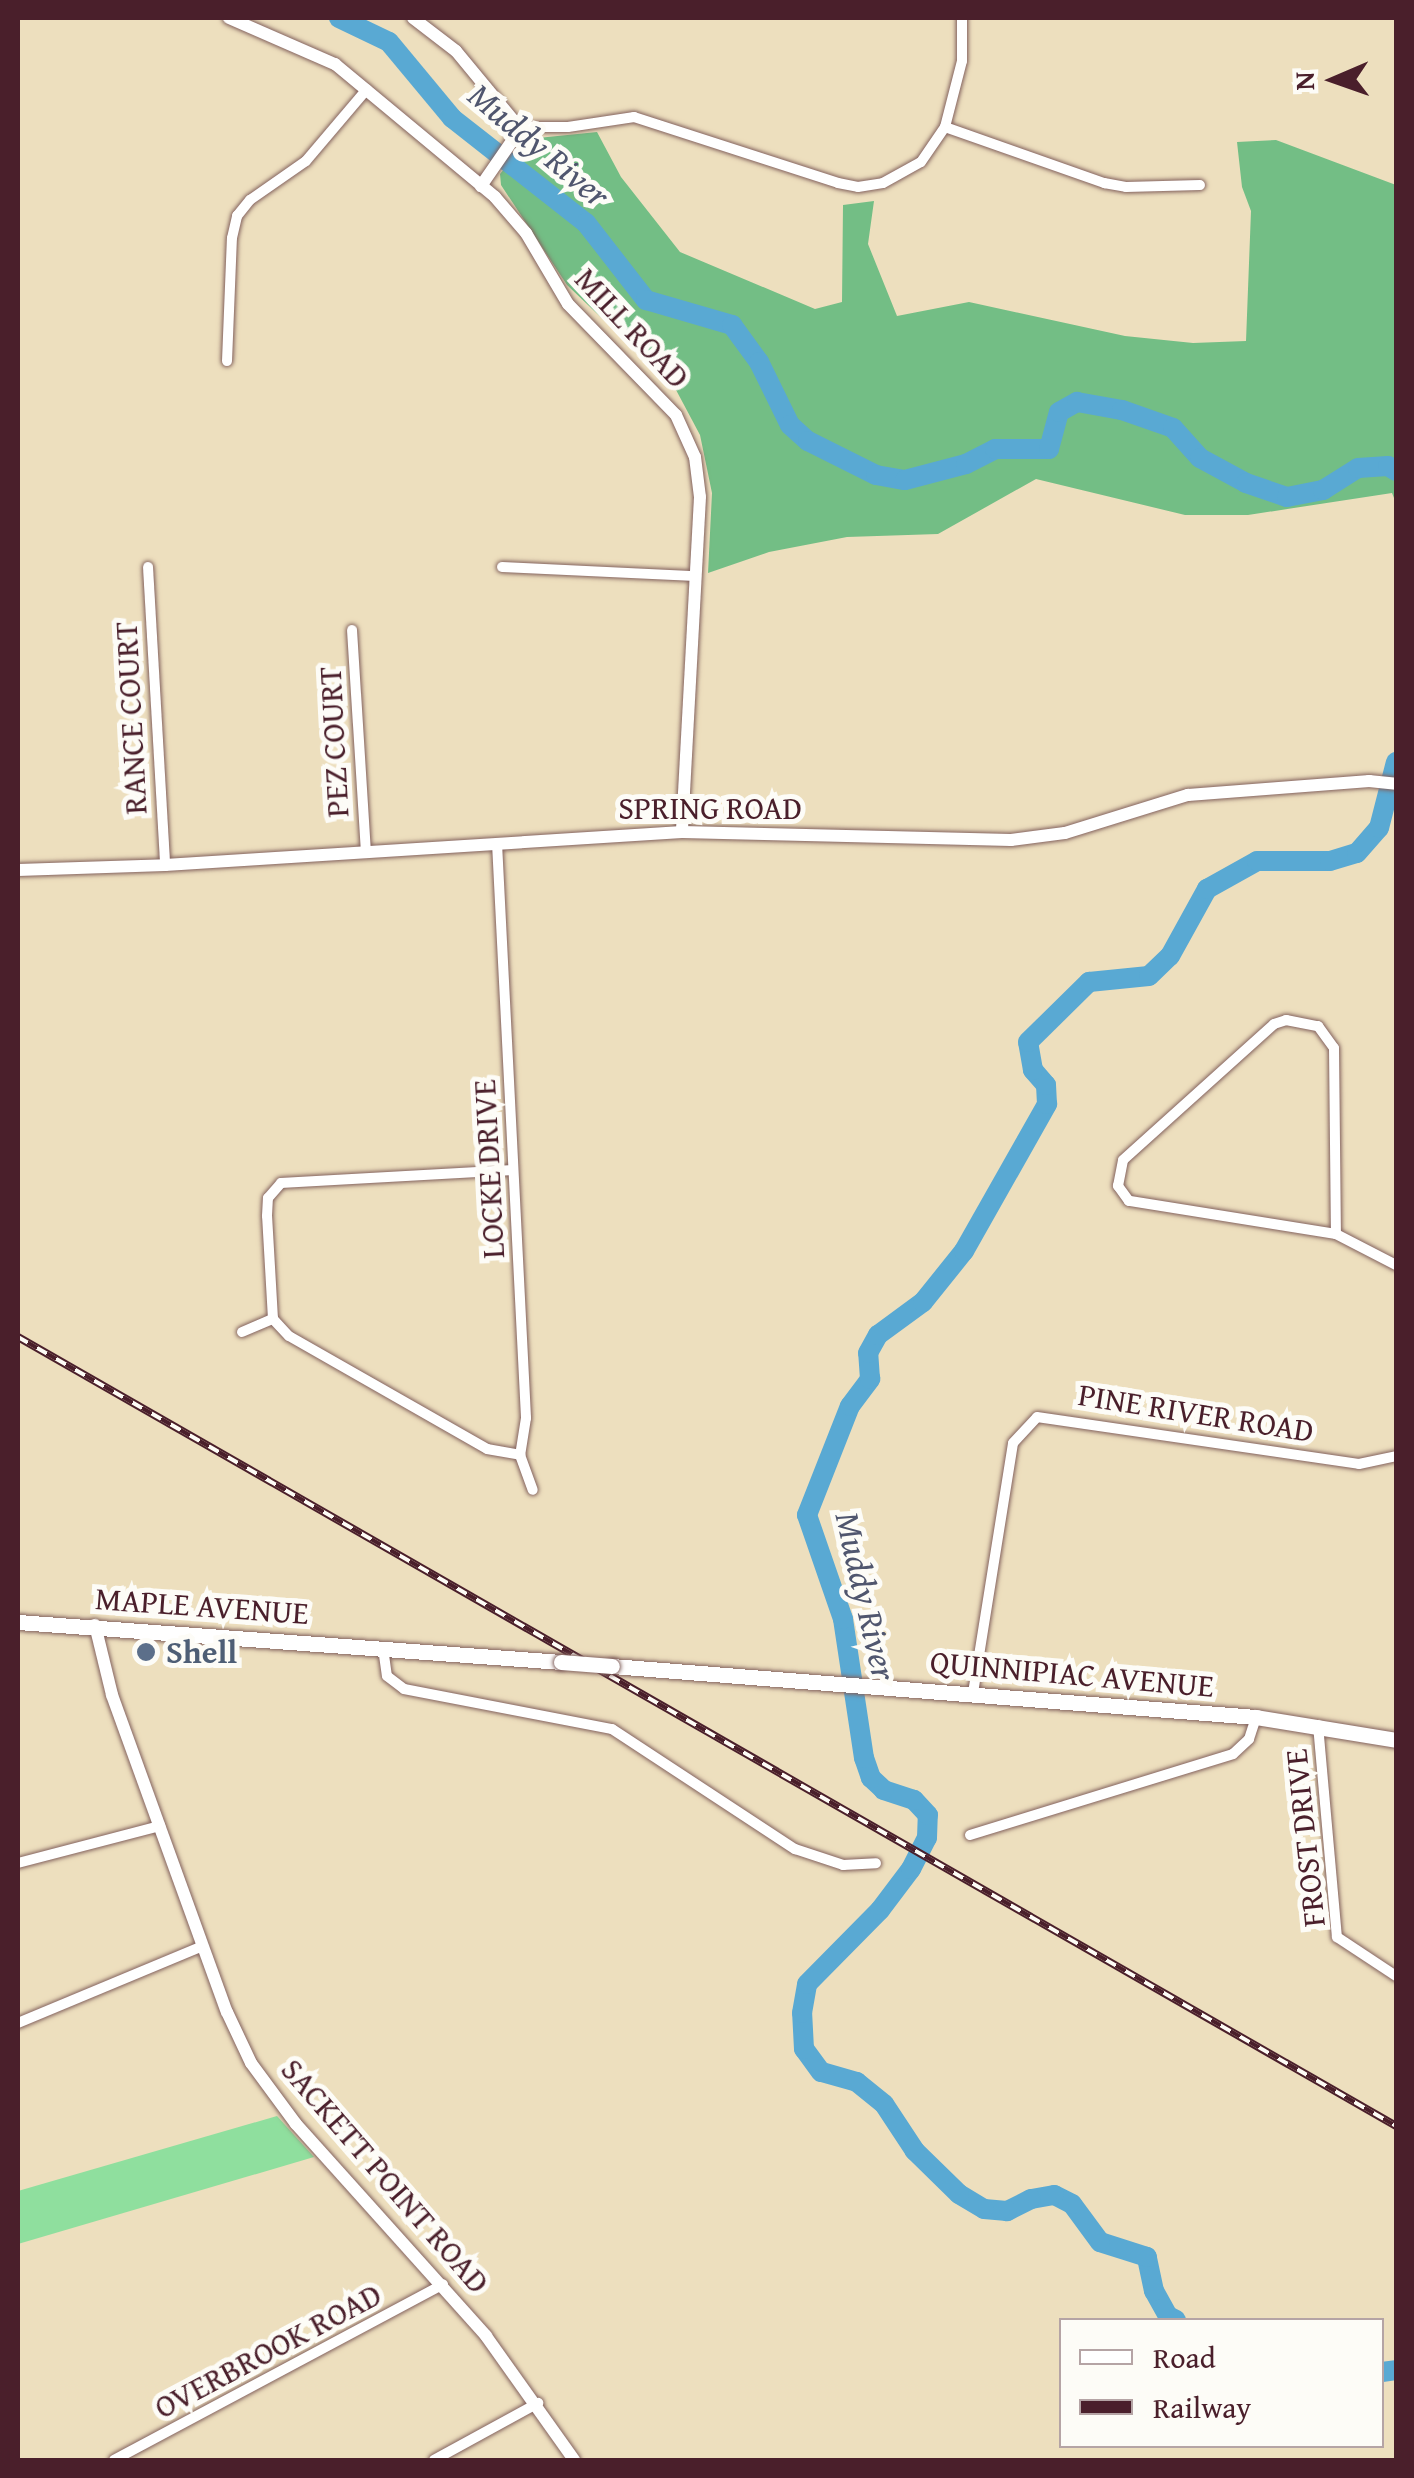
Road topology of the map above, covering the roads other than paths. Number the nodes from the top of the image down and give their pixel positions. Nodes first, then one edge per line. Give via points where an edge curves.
1 (229, 18) edge
2 (412, 18) edge
3 (962, 18) edge
4 (367, 89) junction
5 (516, 127) junction
6 (946, 127) junction
7 (1200, 185) dead end
8 (481, 186) junction
9 (227, 361) dead end
10 (148, 567) dead end
11 (502, 567) dead end
12 (696, 576) junction
13 (352, 630) dead end
14 (1396, 784) edge
15 (682, 832) junction
16 (497, 844) junction
17 (366, 852) junction
18 (165, 865) junction
19 (18, 870) edge
20 (513, 1170) junction
21 (1336, 1234) junction
22 (1396, 1265) edge
23 (272, 1319) junction
24 (242, 1332) dead end
25 (520, 1455) junction
26 (1396, 1456) edge
27 (532, 1490) dead end
28 (18, 1622) edge
29 (94, 1625) junction
30 (383, 1648) junction
31 (973, 1693) junction
32 (1256, 1717) junction
33 (1318, 1724) junction
34 (1396, 1740) edge
35 (160, 1826) junction
36 (970, 1835) dead end
37 (18, 1863) edge
38 (876, 1864) dead end
39 (203, 1946) junction
40 (1396, 1976) edge
41 (18, 2023) edge
42 (443, 2284) junction
43 (538, 2403) junction
44 (114, 2460) edge
45 (434, 2460) edge
46 (574, 2460) edge

1 - 4 street, MILL ROAD via 312,52
2 - 5 street via 456,51
3 - 6 street via 962,62
4 - 8 street, MILL ROAD
4 - 9 street via 306,161 237,216
5 - 6 street via 634,116 858,187 902,176
5 - 8 street
6 - 7 street via 1115,185
8 - 12 street, MILL ROAD via 514,217 568,304 676,415 699,482
10 - 18 street, RANCE COURT
11 - 12 street
12 - 15 street, MILL ROAD
13 - 17 street, PEZ COURT
14 - 15 street, SPRING ROAD via 1188,795 1066,832 1011,840
15 - 16 street, SPRING ROAD
16 - 17 street, SPRING ROAD
16 - 20 street, LOCKE DRIVE
17 - 18 street, SPRING ROAD
18 - 19 street, SPRING ROAD
20 - 23 street via 282,1183 268,1198
20 - 25 street, LOCKE DRIVE via 526,1418
21 - 21 street via 1129,1201 1118,1172 1132,1150 1274,1024 1300,1020 1318,1026 1334,1048
21 - 22 street
23 - 24 street
23 - 25 street via 288,1336 487,1449
25 - 27 street, LOCKE DRIVE
26 - 31 street, PINE RIVER ROAD via 1359,1464 1037,1417 1013,1443
28 - 29 main road, MAPLE AVENUE
29 - 30 main road, MAPLE AVENUE
29 - 35 street, SACKETT POINT ROAD
30 - 31 main road, QUINNIPIAC AVENUE, bridge
30 - 38 street via 387,1676 404,1689 612,1729 794,1849 842,1865
31 - 32 main road, QUINNIPIAC AVENUE
32 - 33 main road, QUINNIPIAC AVENUE
32 - 36 street via 1250,1739 1233,1754
33 - 34 main road, QUINNIPIAC AVENUE
33 - 40 street, FROST DRIVE via 1336,1937
35 - 37 street
35 - 39 street, SACKETT POINT ROAD
39 - 41 street
39 - 42 street, SACKETT POINT ROAD via 240,2043 268,2089
42 - 43 street, SACKETT POINT ROAD
42 - 44 street, OVERBROOK ROAD
43 - 45 street
43 - 46 street, SACKETT POINT ROAD

